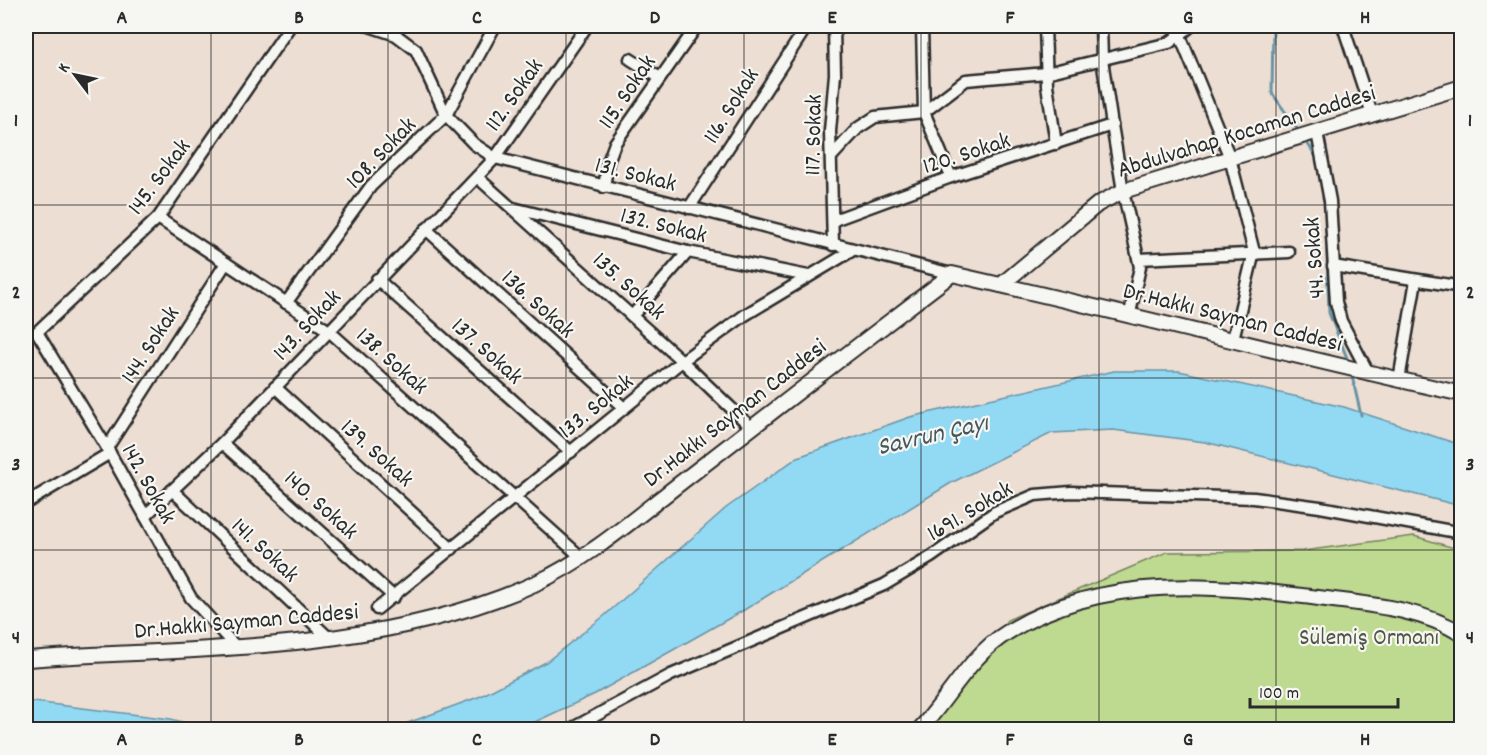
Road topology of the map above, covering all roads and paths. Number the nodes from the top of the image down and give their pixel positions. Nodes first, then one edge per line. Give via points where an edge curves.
1 (290, 26) edge
2 (369, 26) edge
3 (495, 26) edge
4 (587, 26) edge
5 (697, 26) edge
6 (807, 26) edge
7 (834, 26) edge
8 (922, 26) edge
9 (1045, 26) edge
10 (1101, 26) edge
11 (1191, 26) edge
12 (1343, 26) edge
13 (398, 30) edge
14 (1178, 31) edge
15 (630, 59) dead end
16 (1102, 59) junction
17 (1047, 73) junction
18 (660, 78) junction
19 (1461, 87) edge
20 (924, 112) junction
21 (1372, 114) junction
22 (446, 115) junction
23 (1112, 125) junction
24 (1317, 132) junction
25 (1056, 144) junction
26 (832, 156) junction
27 (495, 158) junction
28 (1230, 158) junction
29 (477, 177) junction
30 (951, 177) junction
31 (604, 187) junction
32 (1123, 191) junction
33 (511, 207) junction
34 (689, 208) junction
35 (158, 218) junction
36 (834, 220) junction
37 (426, 228) junction
38 (833, 245) junction
39 (853, 250) junction
40 (688, 252) junction
41 (1254, 252) junction
42 (1289, 252) dead end
43 (1139, 259) junction
44 (226, 263) junction
45 (1333, 266) junction
46 (952, 274) junction
47 (808, 276) junction
48 (377, 279) junction
49 (1416, 280) junction
50 (1001, 285) junction
51 (1461, 287) edge
52 (286, 303) junction
53 (1130, 314) junction
54 (632, 316) junction
55 (329, 331) junction
56 (38, 333) joint
57 (1233, 339) junction
58 (682, 361) junction
59 (1369, 374) junction
60 (1399, 380) junction
61 (275, 387) junction
62 (1461, 394) edge
63 (624, 408) junction
64 (752, 428) junction
65 (222, 443) junction
66 (108, 451) junction
67 (571, 452) junction
68 (172, 490) junction
69 (514, 497) junction
70 (26, 503) edge
71 (145, 516) junction
72 (1461, 534) edge
73 (452, 549) junction
74 (581, 557) junction
75 (394, 597) junction
76 (377, 609) dead end
77 (1461, 634) edge
78 (330, 639) junction
79 (235, 646) junction
80 (26, 659) edge
81 (569, 729) edge
82 (920, 729) edge

1 - 35 street, 145. Sokak
2 - 13 street, 131. Sokak
3 - 22 street, 108. Sokak
4 - 27 street, 112. Sokak
5 - 18 street, 115. Sokak
6 - 34 street, 116. Sokak
7 - 26 street, 117. Sokak
8 - 20 street
9 - 17 street
10 - 16 street
11 - 14 street
12 - 21 street
13 - 22 street, 131. Sokak via 416,50
14 - 16 street via 1169,43
14 - 28 street
15 - 18 street
16 - 17 street
16 - 23 street
17 - 20 street via 966,80
17 - 25 street
18 - 31 street, 115. Sokak via 615,143
19 - 21 street, Abdulvahap Kocaman Caddesi
20 - 26 street via 875,117 858,128
20 - 30 street
21 - 24 street, Abdulvahap Kocaman Caddesi
22 - 27 street, 131. Sokak via 474,144
22 - 52 street, 108. Sokak via 371,186
23 - 25 street, 120. Sokak
23 - 32 street
24 - 28 street, Abdulvahap Kocaman Caddesi
24 - 45 street, 44. Sokak via 1330,201
25 - 30 street, 120. Sokak
26 - 36 street, 117. Sokak
27 - 29 street, 143. Sokak
27 - 31 street, 131. Sokak
28 - 32 street, Abdulvahap Kocaman Caddesi
28 - 41 street
29 - 33 street, 135. Sokak
29 - 37 street, 143. Sokak
30 - 36 street, 120. Sokak
31 - 34 street, 131. Sokak
32 - 43 street
32 - 50 street, Abdulvahap Kocaman Caddesi via 1098,204
33 - 40 street, 132. Sokak
33 - 54 street, 135. Sokak
34 - 38 street, 131. Sokak
35 - 44 street, 138. Sokak
35 - 56 street, 145. Sokak
36 - 38 street, 117. Sokak
37 - 48 street, 143. Sokak
37 - 63 street, 136. Sokak
38 - 39 street, 131. Sokak
39 - 46 street, 131. Sokak
39 - 47 street, 133. Sokak
40 - 47 street, 132. Sokak
40 - 54 street
41 - 42 street
41 - 43 street
41 - 57 street
43 - 53 street via 1140,275
44 - 52 street, 138. Sokak
44 - 66 street, 144. Sokak
45 - 49 street
45 - 59 street, 44. Sokak via 1341,321
46 - 50 street, Dr.Hakkı Sayman Caddesi
46 - 64 street, Dr.Hakkı Sayman Caddesi
47 - 58 street, 133. Sokak
48 - 55 street, 143. Sokak
48 - 67 street, 137. Sokak
49 - 51 street
49 - 60 street
50 - 53 street, Dr.Hakkı Sayman Caddesi
52 - 55 street, 138. Sokak
53 - 57 street, Dr.Hakkı Sayman Caddesi
54 - 58 street, 135. Sokak
55 - 61 street, 143. Sokak
55 - 69 street, 138. Sokak
56 - 66 street, 142. Sokak
57 - 59 street, Dr.Hakkı Sayman Caddesi
58 - 63 street, 133. Sokak
58 - 64 street, 135. Sokak
59 - 60 street, Dr.Hakkı Sayman Caddesi
60 - 62 street, Dr.Hakkı Sayman Caddesi
61 - 65 street, 143. Sokak
61 - 73 street, 139. Sokak
63 - 67 street, 133. Sokak
64 - 74 street, Dr.Hakkı Sayman Caddesi
65 - 68 street, 143. Sokak
65 - 75 street, 140. Sokak
66 - 70 street, 144. Sokak
66 - 71 street, 142. Sokak
67 - 69 street, 133. Sokak
68 - 71 street, 143. Sokak
68 - 78 street, 141. Sokak
69 - 73 street, 133. Sokak
69 - 74 street, 138. Sokak
71 - 79 street, 142. Sokak via 198,608
72 - 81 street, 1691. Sokak via 1254,498 1071,492 1035,495 995,512 884,585 672,675
73 - 75 street, 133. Sokak
74 - 78 street, Dr.Hakkı Sayman Caddesi via 534,584 466,608 377,632
75 - 76 street, 133. Sokak
77 - 82 street via 1445,623 1406,612 1301,596 1206,586 1128,591 1066,606 1005,634 965,670
78 - 79 street, Dr.Hakkı Sayman Caddesi
79 - 80 street, Dr.Hakkı Sayman Caddesi

